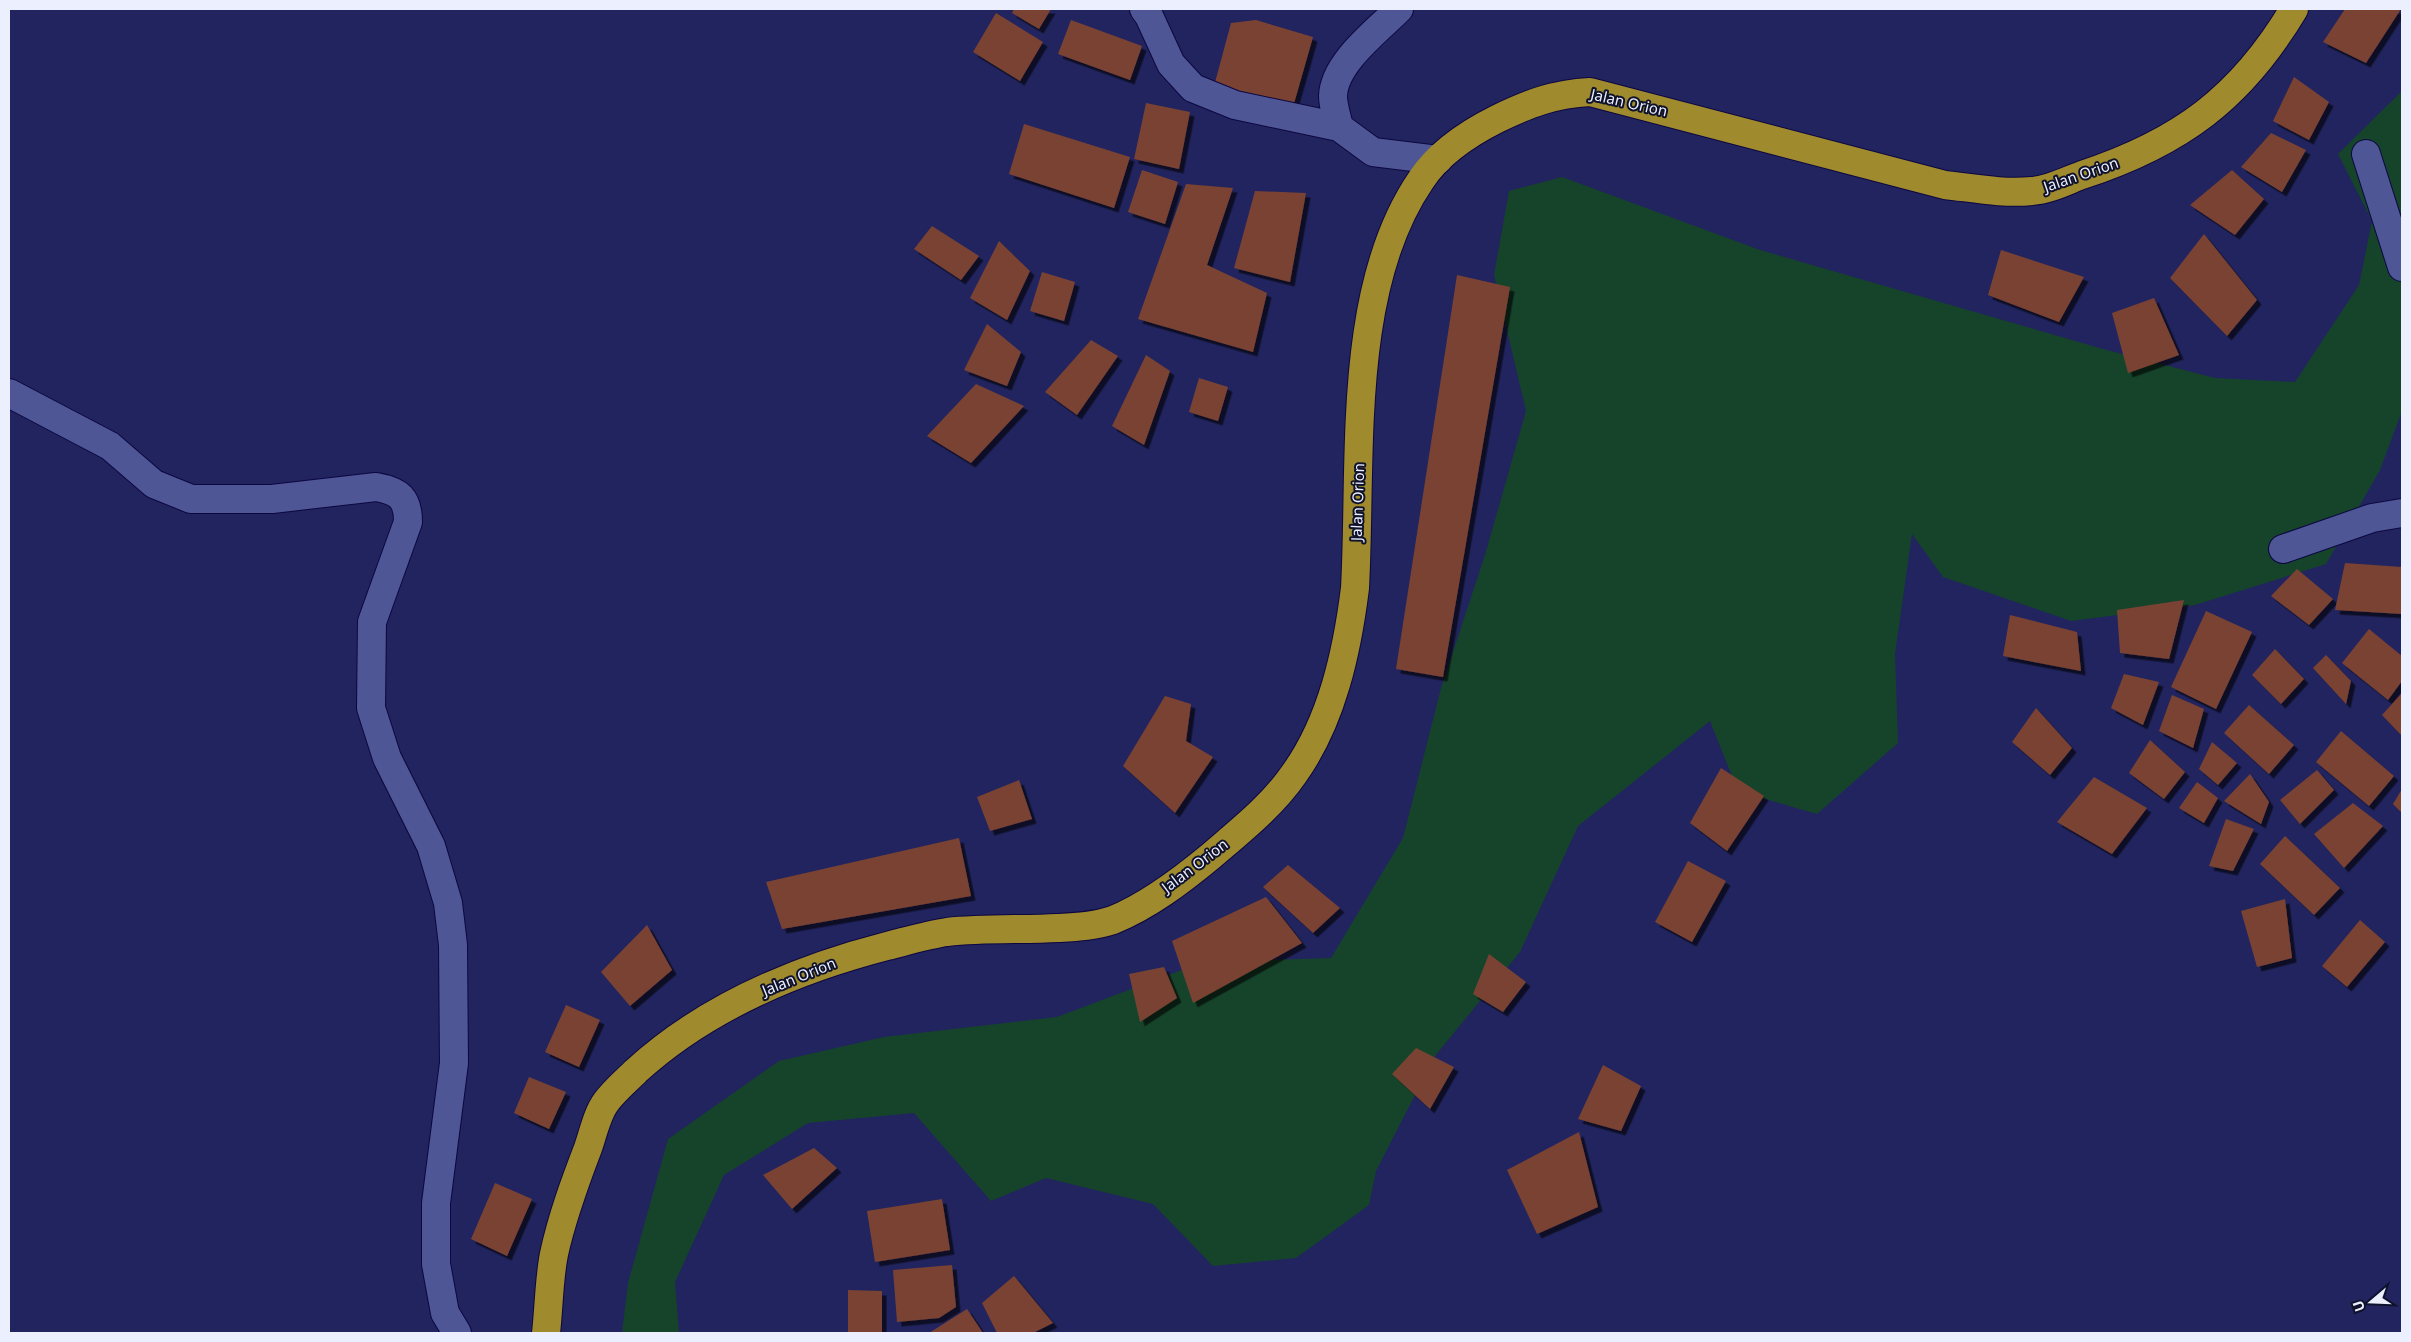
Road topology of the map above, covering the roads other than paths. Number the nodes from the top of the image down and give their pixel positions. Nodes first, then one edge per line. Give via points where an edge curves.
1 (1144, 9) edge
2 (1399, 9) edge
3 (2294, 9) edge
4 (1339, 127) junction
5 (2366, 154) dead end
6 (1438, 160) junction
7 (2402, 267) edge
8 (9, 393) edge
9 (2402, 513) edge
10 (2283, 549) dead end
11 (456, 1333) edge
12 (546, 1333) edge

1 - 4 street via 1170,64 1193,88 1235,105
2 - 4 street via 1352,55 1338,76 1333,96
3 - 6 highway, Jalan Orion via 2280,32 2228,95 2193,124 2162,143 2114,165 2041,190 1988,190 1945,185 1590,92 1540,99 1479,128
4 - 6 street via 1373,152
5 - 7 street
6 - 12 highway, Jalan Orion via 1422,178 1392,232 1374,295 1365,358 1352,613 1332,697 1316,737 1295,774 1256,816 1197,868 1113,920 1070,927 950,932 863,952 799,974 754,995 684,1033 661,1050 604,1104 561,1228 554,1256
8 - 11 street via 110,446 154,484 191,499 272,499 376,487 391,490 408,507 408,522 372,622 371,708 386,758 431,846 448,903 453,945 454,1063 436,1203 436,1264 445,1313
9 - 10 street via 2372,518

